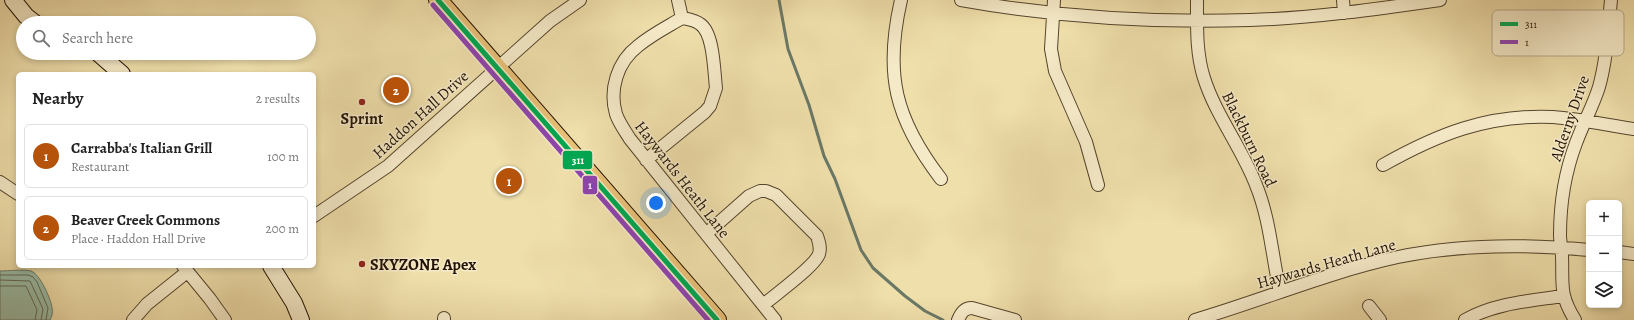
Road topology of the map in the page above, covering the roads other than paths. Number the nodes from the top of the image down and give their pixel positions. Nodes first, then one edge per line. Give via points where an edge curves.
1 (13, 0) edge
2 (438, 0) edge
3 (580, 0) edge
4 (678, 0) edge
5 (901, 0) edge
6 (961, 0) edge
7 (1054, 0) edge
8 (1197, 0) edge
9 (1343, 0) edge
10 (1440, 0) edge
11 (1610, 0) edge
12 (1609, 10) edge
13 (1052, 13) junction
14 (1344, 13) junction
15 (26, 16) edge
16 (682, 18) junction
17 (1196, 21) junction
18 (1606, 56) edge
19 (106, 60) edge
20 (497, 68) junction
21 (120, 72) edge
22 (1584, 121) junction
23 (1634, 129) edge
24 (646, 160) junction
25 (1383, 165) dead end
26 (941, 179) dead end
27 (0, 182) edge
28 (1098, 185) dead end
29 (16, 193) edge
30 (316, 215) edge
31 (706, 234) junction
32 (1561, 248) junction
33 (1586, 250) edge
34 (1622, 252) edge
35 (1634, 254) edge
36 (272, 268) edge
37 (185, 269) edge
38 (1280, 292) junction
39 (1563, 296) junction
40 (763, 305) junction
41 (1369, 306) dead end
42 (133, 320) edge
43 (226, 320) edge
44 (301, 320) edge
45 (717, 320) edge
46 (775, 320) edge
47 (958, 320) edge
48 (1015, 320) edge
49 (1195, 320) edge
50 (1380, 320) edge
51 (1465, 320) edge
52 (1575, 320) edge

1 - 15 street
2 - 20 main road
3 - 20 street, Haddon Hall Drive via 550,21
4 - 16 street
5 - 26 street via 892,50 898,99 904,120 914,140
6 - 13 street
7 - 13 street
8 - 17 street, Blackburn Road
9 - 14 street
10 - 14 street
11 - 12 street, Alderny Drive
13 - 17 street
13 - 28 street via 1051,49 1054,71 1086,142
14 - 17 street
16 - 24 street, Haywards Heath Lane via 638,46 624,59 616,77 613,96 617,116
16 - 24 street via 701,24 708,34 716,88 714,96 710,106 700,117
17 - 38 street, Blackburn Road via 1198,53 1204,80 1252,173 1266,216
18 - 22 street, Alderny Drive via 1598,89
19 - 21 street
20 - 30 street, Haddon Hall Drive via 388,166
20 - 45 main road
22 - 23 street
22 - 25 street via 1554,117 1504,118 1468,126 1438,137
22 - 32 street, Alderny Drive via 1565,181
24 - 31 street, Haywards Heath Lane
27 - 29 street
31 - 40 street, Haywards Heath Lane
31 - 40 street via 749,196 766,191 776,195 817,236 820,245 818,256 810,266
32 - 33 street, Haywards Heath Lane
32 - 38 street, Haywards Heath Lane via 1515,246 1440,250 1360,267
32 - 39 street, Alderny Drive
34 - 35 street
36 - 44 street via 294,303
37 - 42 street
37 - 43 street
38 - 49 street, Haywards Heath Lane
39 - 51 street via 1494,308
39 - 52 street
40 - 46 street, Haywards Heath Lane
41 - 50 street
47 - 48 street via 968,308

